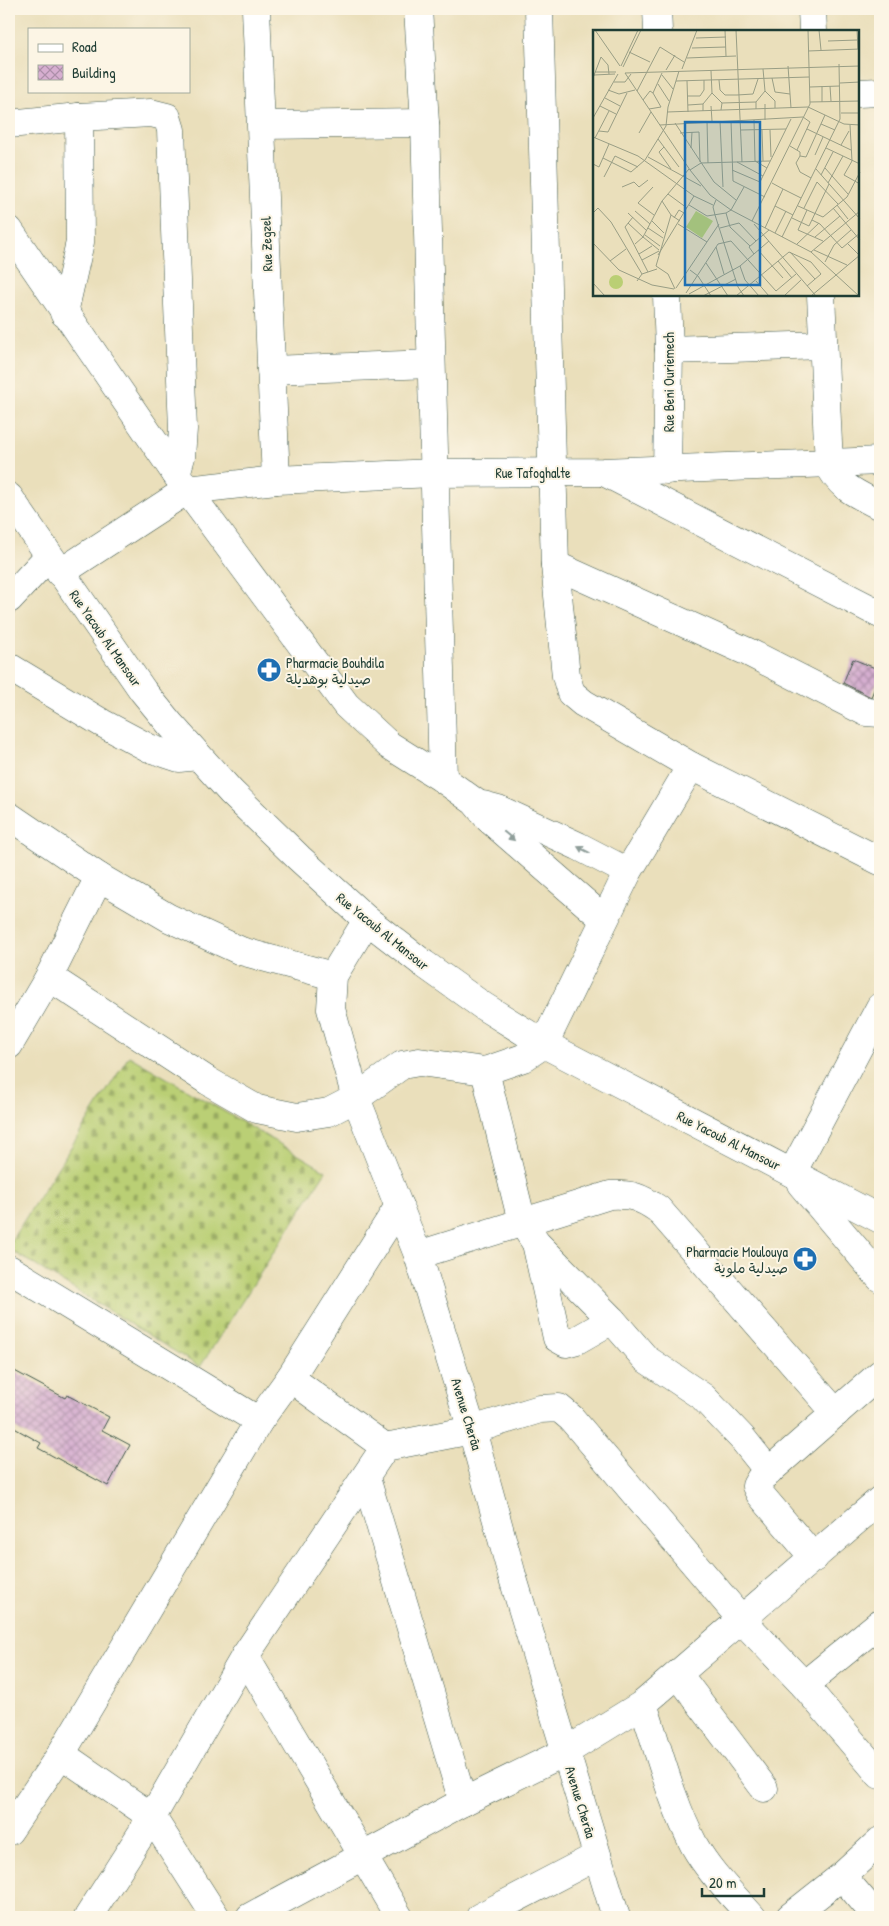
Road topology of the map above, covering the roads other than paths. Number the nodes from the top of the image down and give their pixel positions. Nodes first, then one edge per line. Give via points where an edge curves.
1 (256, 9) edge
2 (418, 9) edge
3 (539, 9) edge
4 (657, 9) edge
5 (812, 9) edge
6 (658, 30) edge
7 (813, 30) edge
8 (880, 92) edge
9 (859, 93) edge
10 (80, 117) junction
11 (425, 123) junction
12 (9, 124) edge
13 (262, 125) junction
14 (9, 230) edge
15 (667, 296) edge
16 (821, 296) edge
17 (64, 313) junction
18 (823, 345) junction
19 (668, 350) junction
20 (431, 364) junction
21 (271, 370) junction
22 (880, 461) edge
23 (829, 464) junction
24 (667, 470) junction
25 (553, 471) junction
26 (603, 472) junction
27 (434, 473) junction
28 (276, 480) junction
29 (182, 482) junction
30 (9, 497) edge
31 (880, 506) edge
32 (54, 564) junction
33 (555, 565) junction
34 (9, 599) edge
35 (880, 614) edge
36 (9, 667) edge
37 (880, 712) edge
38 (198, 756) junction
39 (691, 766) junction
40 (443, 779) junction
41 (475, 802) junction
42 (9, 816) edge
43 (880, 861) edge
44 (628, 872) junction
45 (99, 877) junction
46 (604, 919) junction
47 (366, 920) junction
48 (333, 976) junction
49 (49, 977) junction
50 (880, 1007) edge
51 (18, 1011) edge
52 (544, 1044) junction
53 (9, 1045) edge
54 (485, 1071) junction
55 (356, 1098) junction
56 (792, 1173) junction
57 (399, 1206) junction
58 (880, 1218) edge
59 (529, 1233) junction
60 (418, 1255) junction
61 (9, 1269) edge
62 (880, 1278) edge
63 (612, 1320) junction
64 (880, 1374) edge
65 (290, 1378) junction
66 (836, 1413) junction
67 (258, 1421) junction
68 (472, 1430) junction
69 (385, 1447) junction
70 (769, 1472) junction
71 (366, 1478) junction
72 (876, 1513) edge
73 (814, 1558) junction
74 (742, 1620) junction
75 (880, 1623) edge
76 (245, 1656) junction
77 (678, 1674) junction
78 (804, 1685) junction
79 (643, 1704) junction
80 (566, 1752) junction
81 (61, 1754) junction
82 (880, 1775) edge
83 (764, 1788) dead end
84 (463, 1802) junction
85 (152, 1817) junction
86 (9, 1831) edge
87 (880, 1841) edge
88 (363, 1856) junction
89 (597, 1856) junction
90 (842, 1876) junction
91 (88, 1917) edge
92 (216, 1917) edge
93 (250, 1917) edge
94 (399, 1917) edge
95 (480, 1917) edge
96 (616, 1917) edge
97 (752, 1917) edge
98 (790, 1917) edge
99 (877, 1917) edge

1 - 13 street, Rue Zegzel
2 - 11 street
3 - 25 street
4 - 6 street
5 - 7 street
8 - 9 street
10 - 12 street
10 - 17 street via 80,242
10 - 29 street via 152,113 167,117 171,130 183,429
11 - 13 street
11 - 20 street
13 - 21 street, Rue Zegzel
14 - 17 street
15 - 19 street, Rue Beni Ouriemech
16 - 18 street
17 - 29 street
18 - 19 street
18 - 23 street
19 - 24 street, Rue Beni Ouriemech
20 - 21 street
20 - 27 street
21 - 28 street, Rue Zegzel
22 - 23 street, Rue Tafoghalte
23 - 24 street, Rue Tafoghalte
23 - 31 street via 834,477 844,487
24 - 26 street, Rue Tafoghalte
25 - 26 street, Rue Tafoghalte
25 - 27 street, Rue Tafoghalte
25 - 33 street
26 - 35 street
27 - 28 street, Rue Tafoghalte
27 - 40 street
28 - 29 street, Rue Tafoghalte
29 - 32 street
29 - 40 street via 346,704 389,745
30 - 32 street, Rue Yacoub Al Mansour
32 - 34 street
32 - 38 street, Rue Yacoub Al Mansour via 143,690
33 - 37 street via 748,652 866,712
33 - 39 street via 566,676 571,693 583,704
36 - 38 street via 149,748 178,758
38 - 47 street, Rue Yacoub Al Mansour
39 - 43 street
39 - 44 street
40 - 41 street
44 -> 41 street via 498,809
41 -> 46 street via 489,819
42 - 45 street
44 - 46 street
45 - 48 street via 169,918 241,951
45 - 49 street
46 - 52 street
47 - 48 street, Avenue Cherâa
47 - 52 street, Rue Yacoub Al Mansour via 483,1006
48 - 55 street, Avenue Cherâa via 330,1009
49 - 51 street
49 - 55 street via 208,1081 257,1109 297,1117 328,1112
50 - 56 street
51 - 53 street
52 - 54 street via 523,1058
52 - 56 street, Rue Yacoub Al Mansour
54 - 55 street via 420,1062 402,1065
54 - 59 street
55 - 57 street, Avenue Cherâa
56 - 58 street, Rue Yacoub Al Mansour
56 - 62 street
57 - 60 street, Avenue Cherâa
57 - 65 street
59 - 60 street
59 - 63 street
59 - 63 street via 557,1338 566,1343 577,1340
59 - 66 street via 610,1195 628,1194 643,1198 658,1209
60 - 68 street, Avenue Cherâa
61 - 67 street
63 - 70 street via 646,1359 703,1397
64 - 66 street
65 - 67 street
65 - 69 street
66 - 70 street
67 - 81 street
68 - 69 street
68 - 74 street via 540,1409 558,1408 571,1418
68 - 80 street, Avenue Cherâa
69 - 71 street
70 - 73 street via 760,1478 756,1486 760,1494
71 - 76 street
71 - 84 street
72 - 73 street
73 - 74 street
74 - 77 street
74 - 78 street
75 - 78 street
76 - 85 street
76 - 88 street
77 - 79 street
77 - 83 street
78 - 82 street
79 - 80 street
79 - 97 street via 681,1818 695,1846
80 - 84 street
80 - 89 street, Avenue Cherâa
81 - 85 street
81 - 86 street
84 - 88 street
85 - 91 street
85 - 92 street
87 - 90 street
88 - 93 street
88 - 94 street
89 - 95 street
89 - 96 street, Avenue Cherâa
90 - 98 street
90 - 99 street

